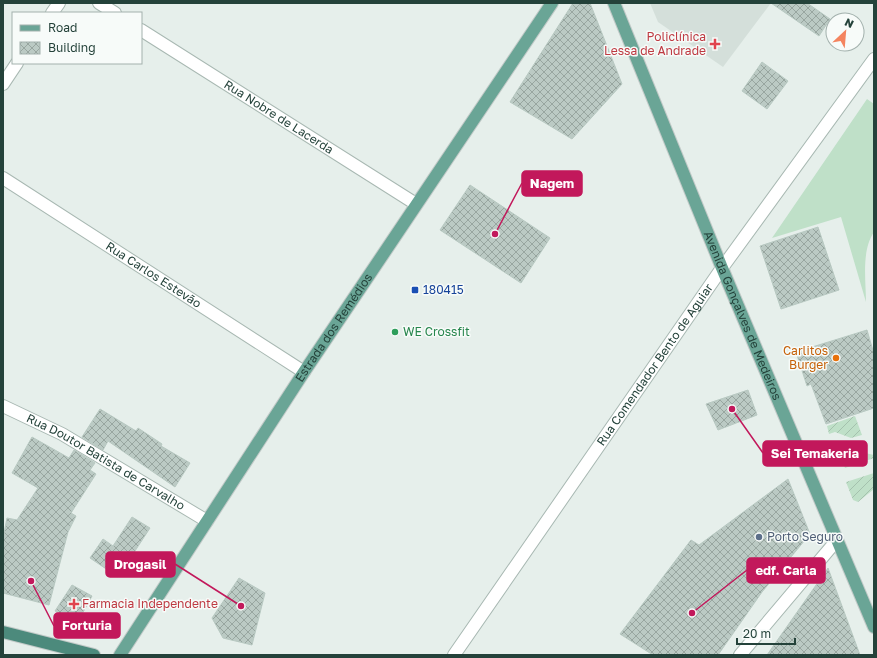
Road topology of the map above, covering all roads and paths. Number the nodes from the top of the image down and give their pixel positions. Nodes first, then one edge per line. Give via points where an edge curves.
1 (59, 3) edge
2 (99, 3) edge
3 (552, 3) edge
4 (614, 3) edge
5 (53, 12) edge
6 (113, 12) edge
7 (142, 31) edge
8 (874, 59) edge
9 (16, 64) edge
10 (3, 84) edge
11 (3, 178) edge
12 (416, 204) junction
13 (722, 268) junction
14 (304, 372) junction
15 (3, 406) edge
16 (207, 521) junction
17 (837, 540) junction
18 (874, 627) edge
19 (3, 632) edge
20 (94, 655) edge
21 (120, 655) edge
22 (454, 655) edge
23 (740, 655) edge

1 - 5 street
2 - 6 street
3 - 12 main road, Estrada dos Remédios
4 - 13 main road, Avenida Gonçalves de Medeiros
7 - 12 street, Rua Nobre de Lacerda
8 - 13 street, Rua Comendador Bento de Aguiar
9 - 10 street
11 - 14 street, Rua Carlos Estevão
12 - 14 main road, Estrada dos Remédios
13 - 17 main road, Avenida Gonçalves de Medeiros
13 - 22 street, Rua Comendador Bento de Aguiar
14 - 16 main road, Estrada dos Remédios
15 - 16 street, Rua Doutor Batista de Carvalho via 62,434
16 - 21 main road, Estrada dos Remédios
17 - 18 main road, Avenida Gonçalves de Medeiros
17 - 23 street
19 - 20 highway

